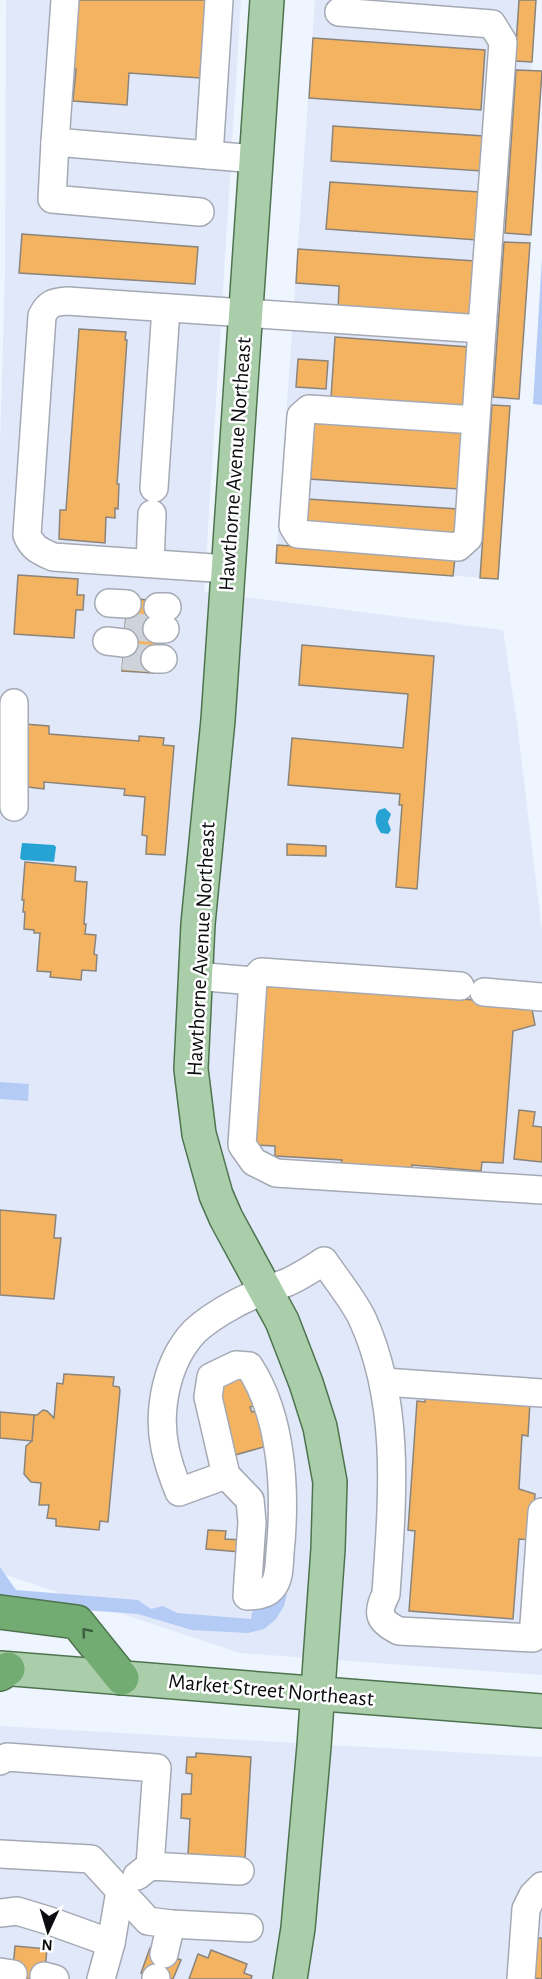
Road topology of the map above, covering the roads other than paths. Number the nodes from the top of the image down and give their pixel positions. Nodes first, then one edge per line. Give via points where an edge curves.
1 (65, 0) edge
2 (219, 0) edge
3 (267, 0) edge
4 (339, 12) dead end
5 (56, 142) junction
6 (209, 155) junction
7 (256, 159) junction
8 (200, 212) dead end
9 (166, 308) junction
10 (245, 314) junction
11 (482, 329) junction
12 (476, 420) junction
13 (150, 563) junction
14 (228, 568) junction
15 (14, 703) dead end
16 (14, 807) dead end
17 (195, 976) junction
18 (254, 981) junction
19 (542, 998) edge
20 (542, 1190) edge
21 (265, 1291) junction
22 (384, 1382) junction
23 (542, 1393) edge
24 (226, 1475) junction
25 (542, 1512) edge
26 (0, 1612) edge
27 (3, 1670) edge
28 (122, 1678) junction
29 (318, 1695) junction
30 (542, 1711) edge
31 (0, 1761) edge
32 (0, 1854) edge
33 (150, 1866) junction
34 (240, 1871) dead end
35 (542, 1886) edge
36 (120, 1891) junction
37 (0, 1913) edge
38 (171, 1924) junction
39 (249, 1928) dead end
40 (111, 1944) junction
41 (158, 1970) edge
42 (101, 1979) edge
43 (290, 1979) edge
44 (520, 1979) edge

1 - 5 street
2 - 6 street
3 - 7 main road, Hawthorne Avenue Northeast
4 - 11 street via 492,24 503,42
5 - 6 street
5 - 8 street via 52,199
6 - 7 street
7 - 10 main road, Hawthorne Avenue Northeast
9 - 10 street
9 - 13 street
9 - 13 street via 67,301 46,307 42,316 27,535 30,544 53,557
10 - 11 street
10 - 14 main road, Hawthorne Avenue Northeast
11 - 12 street
12 - 12 street via 468,538 458,547 298,534 293,526 301,416 309,409
13 - 14 street
14 - 17 main road, Hawthorne Avenue Northeast
15 - 16 street
17 - 18 street
17 - 21 main road, Hawthorne Avenue Northeast via 191,1069 199,1134 216,1195
18 - 19 street via 261,972
18 - 20 street via 242,1145 254,1162 276,1173
21 - 22 street via 324,1261 361,1317
21 - 24 street via 234,1304 195,1331 175,1360 169,1378 163,1428 169,1466 179,1492
21 - 29 main road, Hawthorne Avenue Northeast via 282,1321 306,1383 328,1461 330,1523
22 - 23 street
22 - 25 street via 393,1491 386,1594 380,1615 386,1624 399,1630 533,1638
24 - 24 street via 208,1397 211,1377 236,1365 249,1366 268,1408 282,1479 283,1523 277,1580 259,1596 247,1596 250,1500
28 -> 26 highway via 77,1622
27 - 28 main road, Market Street Northeast
28 - 29 main road, Market Street Northeast
29 - 30 main road, Market Street Northeast
29 - 43 main road, Hawthorne Avenue Northeast
31 - 33 street via 6,1758 157,1768
32 - 36 street via 91,1859
33 - 34 street
33 - 36 street
35 - 44 street via 526,1909
36 - 38 street via 148,1921
36 - 40 street
37 - 40 street via 17,1911
38 - 39 street
38 - 41 street
40 - 42 street

